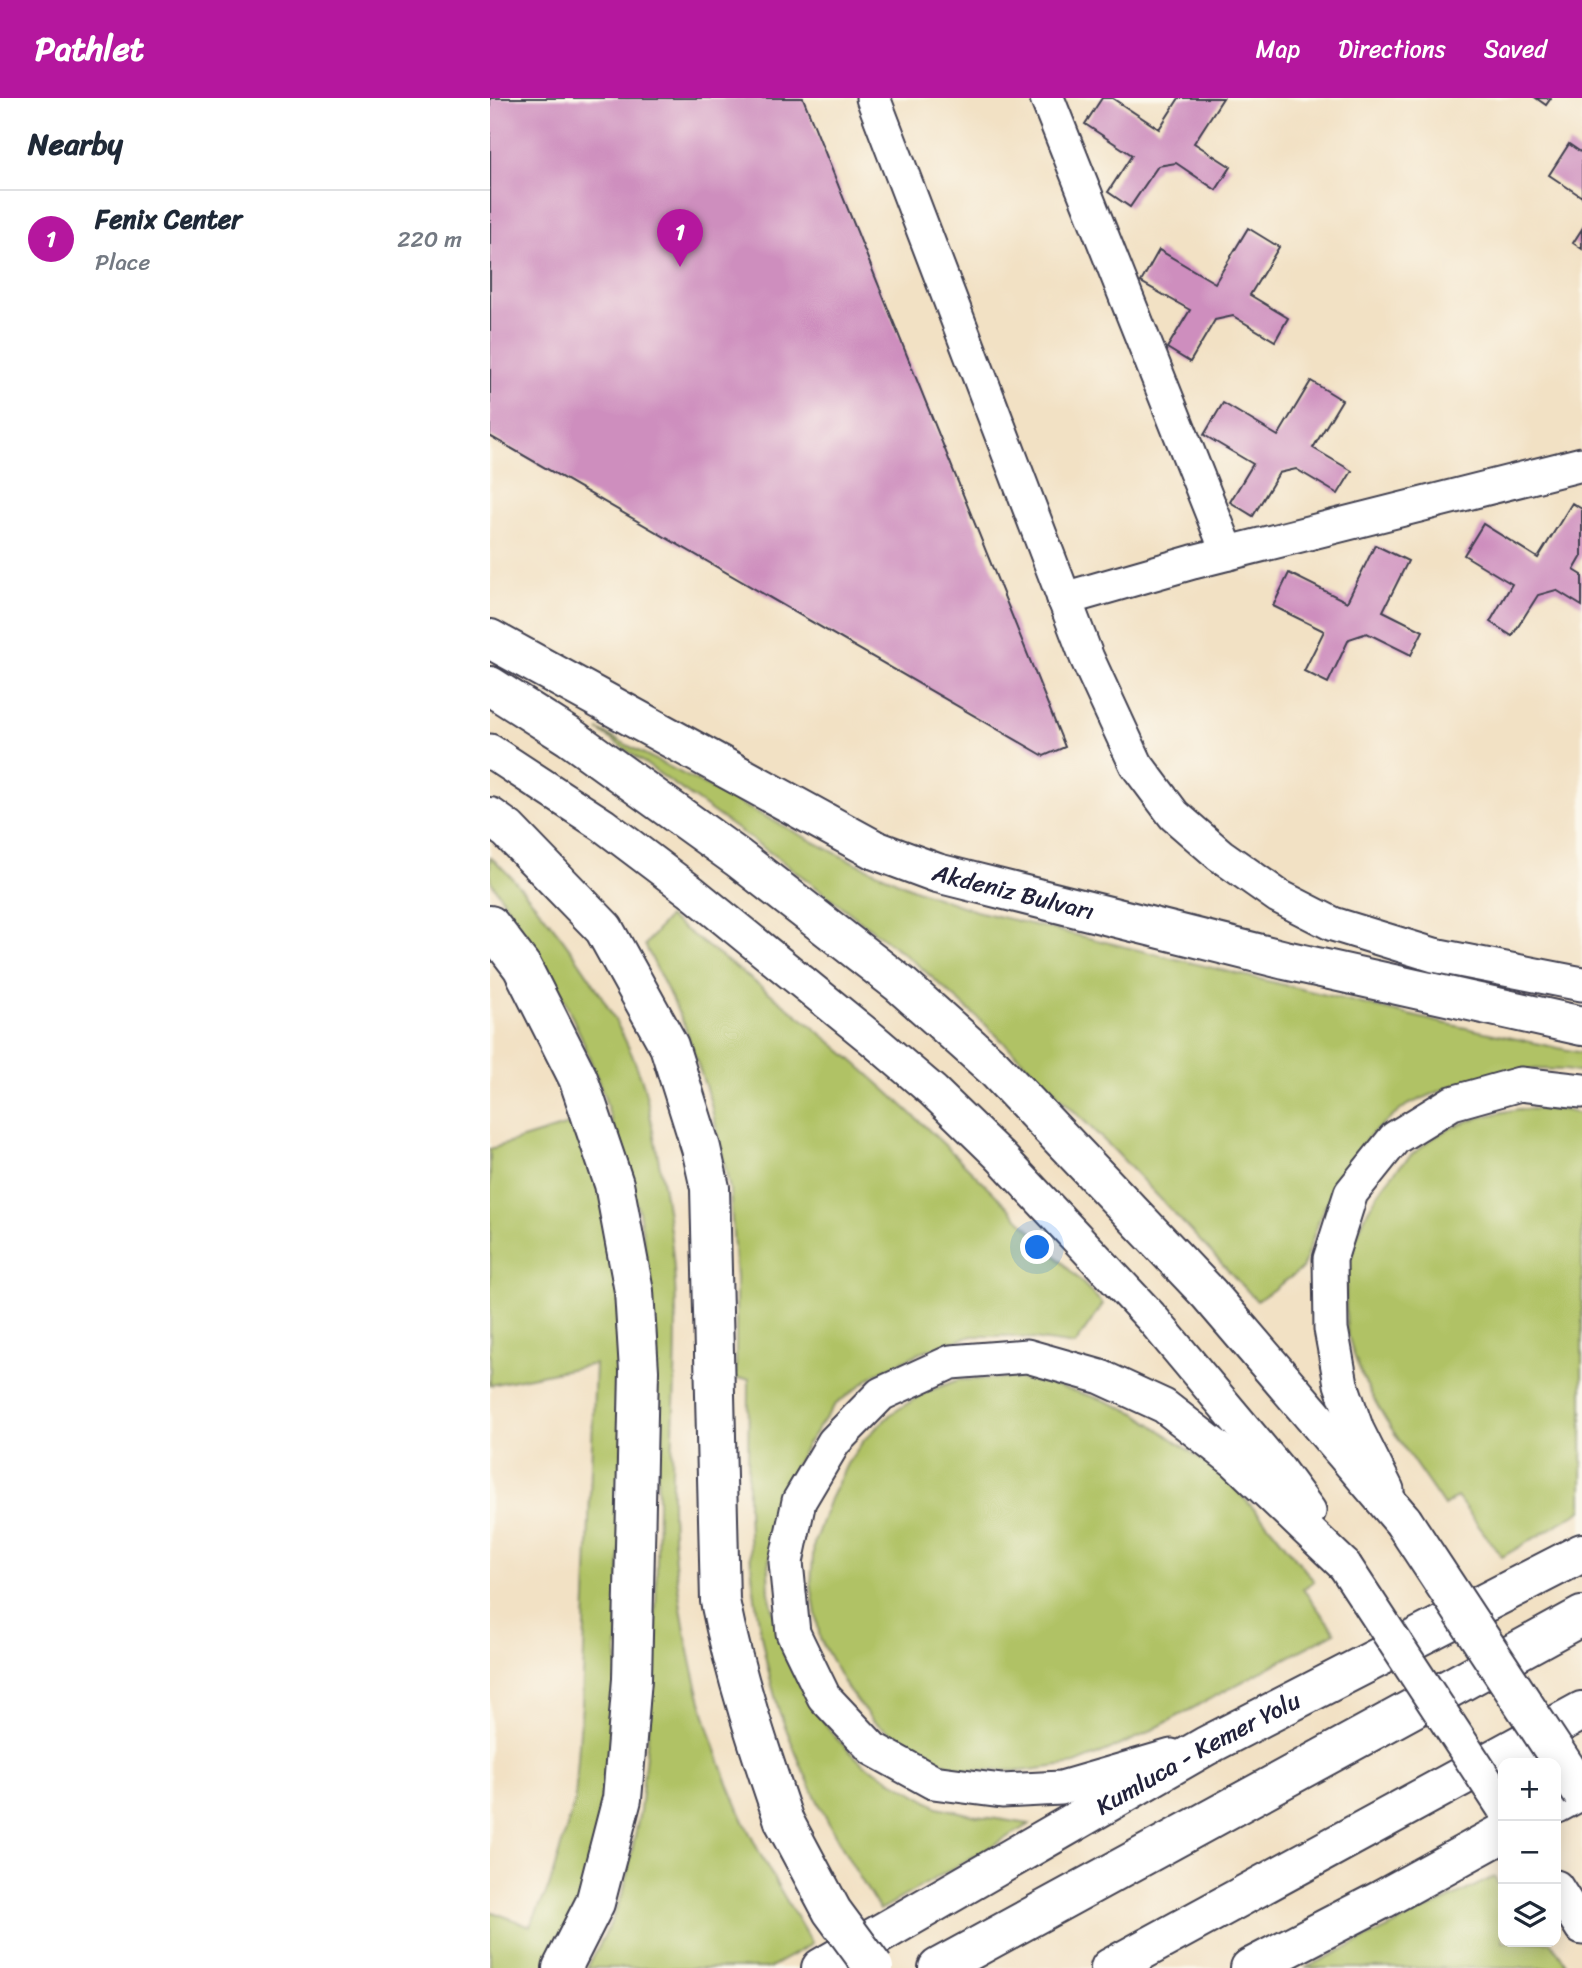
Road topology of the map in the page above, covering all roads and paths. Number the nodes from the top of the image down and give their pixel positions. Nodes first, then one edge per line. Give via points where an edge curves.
1 (873, 98) edge
2 (1047, 98) edge
3 (1582, 464) edge
4 (1228, 553) junction
5 (1064, 599) junction
6 (490, 639) edge
7 (490, 686) edge
8 (490, 751) edge
9 (490, 817) edge
10 (490, 925) edge
11 (1582, 984) edge
12 (1582, 1026) edge
13 (1582, 1091) edge
14 (1403, 1521) junction
15 (1580, 1553) edge
16 (1345, 1566) junction
17 (1582, 1616) edge
18 (1582, 1711) edge
19 (1206, 1746) junction
20 (1582, 1791) edge
21 (1498, 1799) edge
22 (1561, 1802) edge
23 (1498, 1836) edge
24 (1561, 1895) edge
25 (1582, 1928) edge
26 (562, 1968) edge
27 (821, 1968) edge
28 (874, 1968) edge
29 (939, 1968) edge
30 (1110, 1968) edge
31 (1250, 1968) edge

1 - 5 street
2 - 4 street
3 - 4 street
4 - 5 street
5 - 11 street via 1136,764 1174,815 1220,855 1278,896 1333,924 1434,955
6 - 12 main road, Akdeniz Bulvarı via 875,850 937,873 1285,960
7 - 14 main road via 570,737 738,858 900,984 993,1067 1209,1294
8 - 16 street via 603,825 693,893 933,1091 1150,1316 1287,1479
9 - 28 main road, bridge via 604,929 669,1046 710,1188 720,1601 727,1636 784,1821 832,1911
10 - 26 main road via 522,967 578,1078 614,1184 634,1291 639,1371 632,1679 622,1799 595,1903
13 - 14 street via 1520,1084 1452,1102 1395,1138 1351,1193 1330,1259 1331,1329 1340,1384 1357,1430
14 - 20 main road, bridge
15 - 19 main road, Kumluca - Kemer Yolu
16 - 19 street via 1236,1462 1164,1406 1101,1377 1027,1356 939,1367 881,1394 834,1442 799,1501 786,1562 793,1633 824,1697 873,1749 933,1782 1002,1791 1061,1788
16 - 21 street, bridge
17 - 29 main road
18 - 30 main road
19 - 27 main road, Kumluca - Kemer Yolu
20 - 22 main road
23 - 31 main road
24 - 25 street

